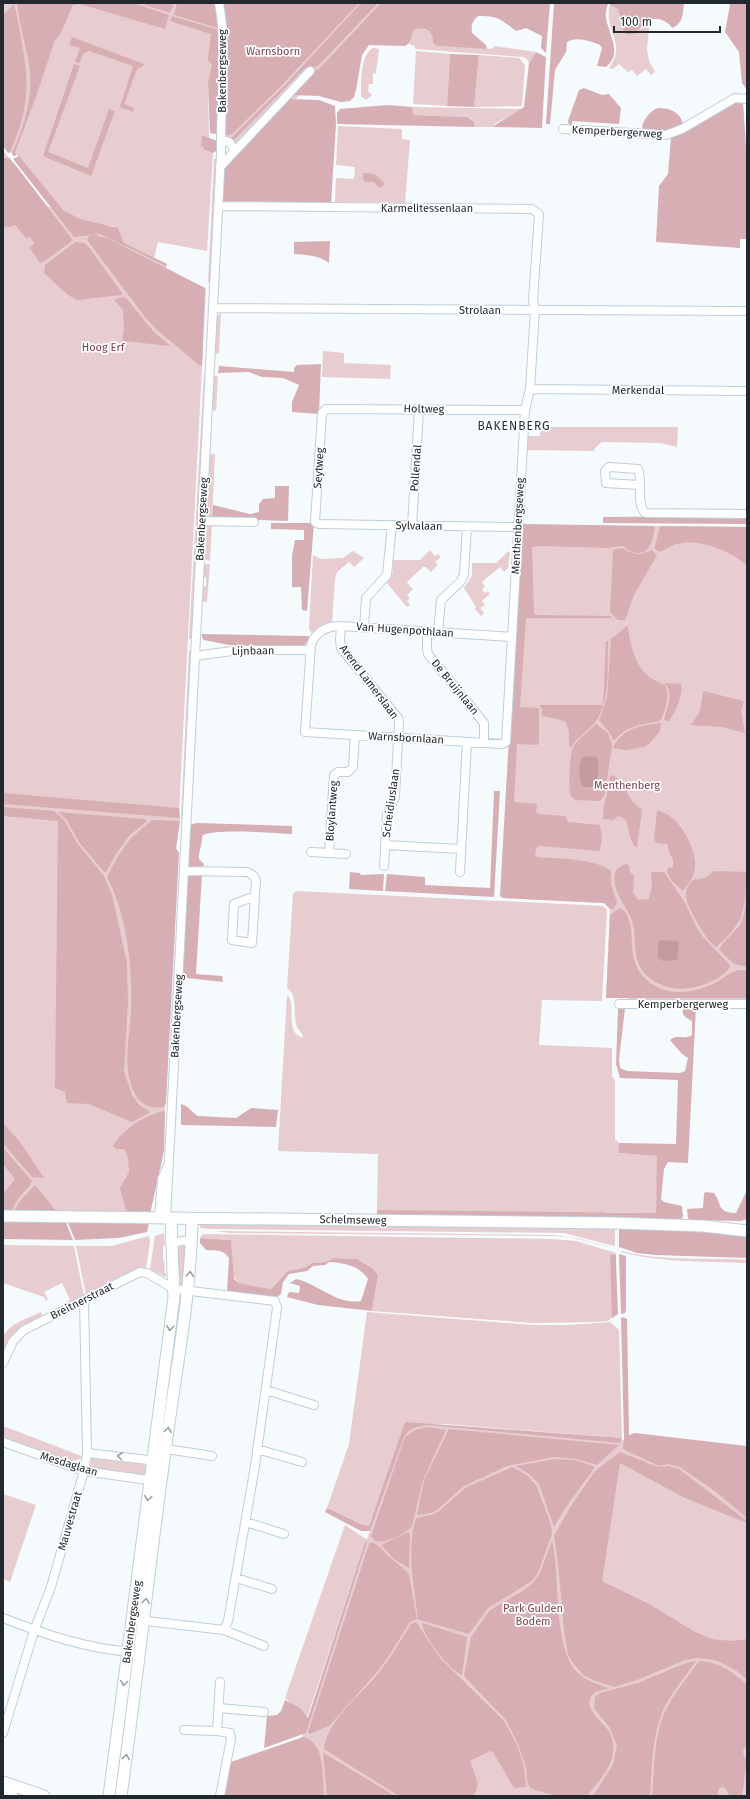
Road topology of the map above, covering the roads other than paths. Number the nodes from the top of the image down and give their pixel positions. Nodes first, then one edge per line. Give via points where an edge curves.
1 (219, 3) edge
2 (310, 71) dead end
3 (742, 97) edge
4 (563, 129) dead end
5 (221, 140) junction
6 (235, 150) junction
7 (220, 167) junction
8 (218, 206) junction
9 (213, 308) junction
10 (535, 310) junction
11 (747, 311) edge
12 (530, 389) junction
13 (747, 391) edge
14 (419, 410) junction
15 (525, 410) junction
16 (324, 411) joint
17 (639, 485) dead end
18 (747, 514) edge
19 (202, 521) junction
20 (254, 522) dead end
21 (319, 524) joint
22 (392, 526) junction
23 (412, 526) junction
24 (467, 526) junction
25 (518, 527) junction
26 (341, 626) junction
27 (364, 628) junction
28 (427, 632) junction
29 (438, 632) junction
30 (512, 637) junction
31 (311, 650) junction
32 (195, 656) junction
33 (355, 735) junction
34 (399, 738) junction
35 (468, 742) junction
36 (484, 742) junction
37 (506, 742) joint
38 (385, 844) junction
39 (461, 849) junction
40 (311, 852) dead end
41 (329, 853) junction
42 (346, 854) dead end
43 (384, 866) dead end
44 (184, 871) junction
45 (460, 872) dead end
46 (255, 896) junction
47 (619, 1004) dead end
48 (747, 1004) edge
49 (3, 1216) edge
50 (166, 1218) junction
51 (192, 1218) junction
52 (747, 1224) edge
53 (703, 1226) junction
54 (747, 1231) edge
55 (192, 1244) junction
56 (171, 1245) junction
57 (174, 1289) junction
58 (189, 1290) junction
59 (84, 1300) junction
60 (3, 1362) edge
61 (266, 1390) junction
62 (314, 1405) dead end
63 (3, 1442) edge
64 (160, 1448) junction
65 (257, 1449) junction
66 (86, 1453) junction
67 (212, 1456) dead end
68 (158, 1461) junction
69 (302, 1462) dead end
70 (84, 1471) junction
71 (156, 1481) junction
72 (246, 1522) junction
73 (284, 1534) dead end
74 (236, 1578) junction
75 (272, 1589) dead end
76 (3, 1618) edge
77 (138, 1620) junction
78 (34, 1630) junction
79 (224, 1630) junction
80 (264, 1646) dead end
81 (133, 1653) junction
82 (220, 1682) dead end
83 (219, 1708) junction
84 (264, 1712) dead end
85 (184, 1730) dead end
86 (217, 1731) junction
87 (3, 1733) edge
88 (3, 1782) edge
89 (3, 1794) edge
90 (12, 1796) edge
91 (44, 1796) edge
92 (109, 1796) edge
93 (121, 1796) edge
94 (220, 1796) edge

1 - 5 street, Bakenbergseweg via 222,16 223,65
2 - 6 street
3 - 4 street, Kemperbergerweg via 666,135
5 - 6 street via 229,142
5 - 7 street, Bakenbergseweg
6 - 7 street
7 - 8 street, Bakenbergseweg
8 - 9 street, Bakenbergseweg
8 - 10 street, Karmelitessenlaan via 532,209 538,214 533,300
9 - 10 street, Strolaan
9 - 19 street, Bakenbergseweg
10 - 11 street, Strolaan
10 - 12 street, Menthenbergseweg
12 - 13 street, Merkendal
12 - 15 street, Menthenbergseweg
14 - 15 street, Holtweg
14 - 16 street, Holtweg via 328,408
14 - 23 street, Pollendal
15 - 25 street, Menthenbergseweg
16 - 21 street, Seytweg via 315,522
17 - 18 street via 641,507 646,513
19 - 20 street
19 - 32 street, Bakenbergseweg
21 - 22 street, Sylvalaan
22 - 23 street, Sylvalaan
22 - 27 street via 388,575 366,598
23 - 24 street, Sylvalaan
24 - 25 street, Sylvalaan
24 - 29 street via 464,575 441,600
25 - 30 street, Menthenbergseweg
26 - 27 street, Van Hugenpothlaan
26 - 31 street, Van Hugenpothlaan via 328,627 322,631 312,642
26 - 34 street, Arend Lamerslaan via 341,648 398,718
27 - 28 street, Van Hugenpothlaan
28 - 29 street, Van Hugenpothlaan
28 - 36 street, De Bruijnlaan via 428,654 484,723
29 - 30 street, Van Hugenpothlaan
30 - 37 street, Menthenbergseweg
31 - 32 street, Lijnbaan via 239,650
31 - 33 street, Warnsbornlaan via 305,732
32 - 44 street, Bakenbergseweg
33 - 34 street, Warnsbornlaan
33 - 41 street, Bloylantweg via 351,770 334,775
34 - 35 street, Warnsbornlaan
34 - 38 street, Scheidiuslaan via 394,797 387,815
35 - 36 street, Warnsbornlaan
35 - 39 street
36 - 37 street, Warnsbornlaan
38 - 39 street, Scheidiuslaan
38 - 43 street, Scheidiuslaan
39 - 45 street
40 - 41 street, Bloylantweg
41 - 42 street, Bloylantweg
44 - 46 street via 247,872 256,880
44 - 50 street, Bakenbergseweg via 169,1160 162,1179
46 - 46 street via 252,943 232,940 234,904
47 - 48 street, Kemperbergerweg
49 - 50 street, Schelmseweg
50 - 51 street, Schelmseweg
50 - 56 street, Bakenbergseweg
51 - 53 street, Schelmseweg
51 - 55 street, Bakenbergseweg
52 - 53 street, Schelmseweg
53 - 54 street, Schelmseweg
55 - 56 street via 184,1240
58 -> 55 street, Bakenbergseweg
56 - 57 street, Bakenbergseweg
57 - 58 street
57 - 59 street, Breitnerstraat via 143,1272
57 -> 64 street, Bakenbergseweg
58 - 61 street via 276,1302
64 -> 58 street, Bakenbergseweg
59 - 60 street, Breitnerstraat via 20,1333 10,1345
59 - 66 street, Mauvestraat
61 - 62 street
61 - 65 street
63 - 70 street, Mesdaglaan
64 - 67 street
64 - 68 street, Bakenbergseweg
65 - 69 street
65 - 72 street
68 -> 66 street, Mesdaglaan
66 - 70 street, Mauvestraat
68 - 71 street, Bakenbergseweg
70 - 71 street, Mesdaglaan
70 - 78 street, Mauvestraat via 50,1587
71 - 77 street, Bakenbergseweg
72 - 73 street
72 - 74 street
74 - 75 street
74 - 79 street
76 - 78 street
77 - 79 street
77 - 81 street, Bakenbergseweg
78 - 81 street via 75,1643
78 - 87 street, Mauvestraat
79 - 80 street
81 -> 92 street, Bakenbergseweg
93 -> 81 street, Bakenbergseweg
82 - 83 street
83 - 84 street
83 - 86 street
85 - 86 street
86 - 94 street via 230,1733 231,1739
88 - 91 street
89 - 90 street

